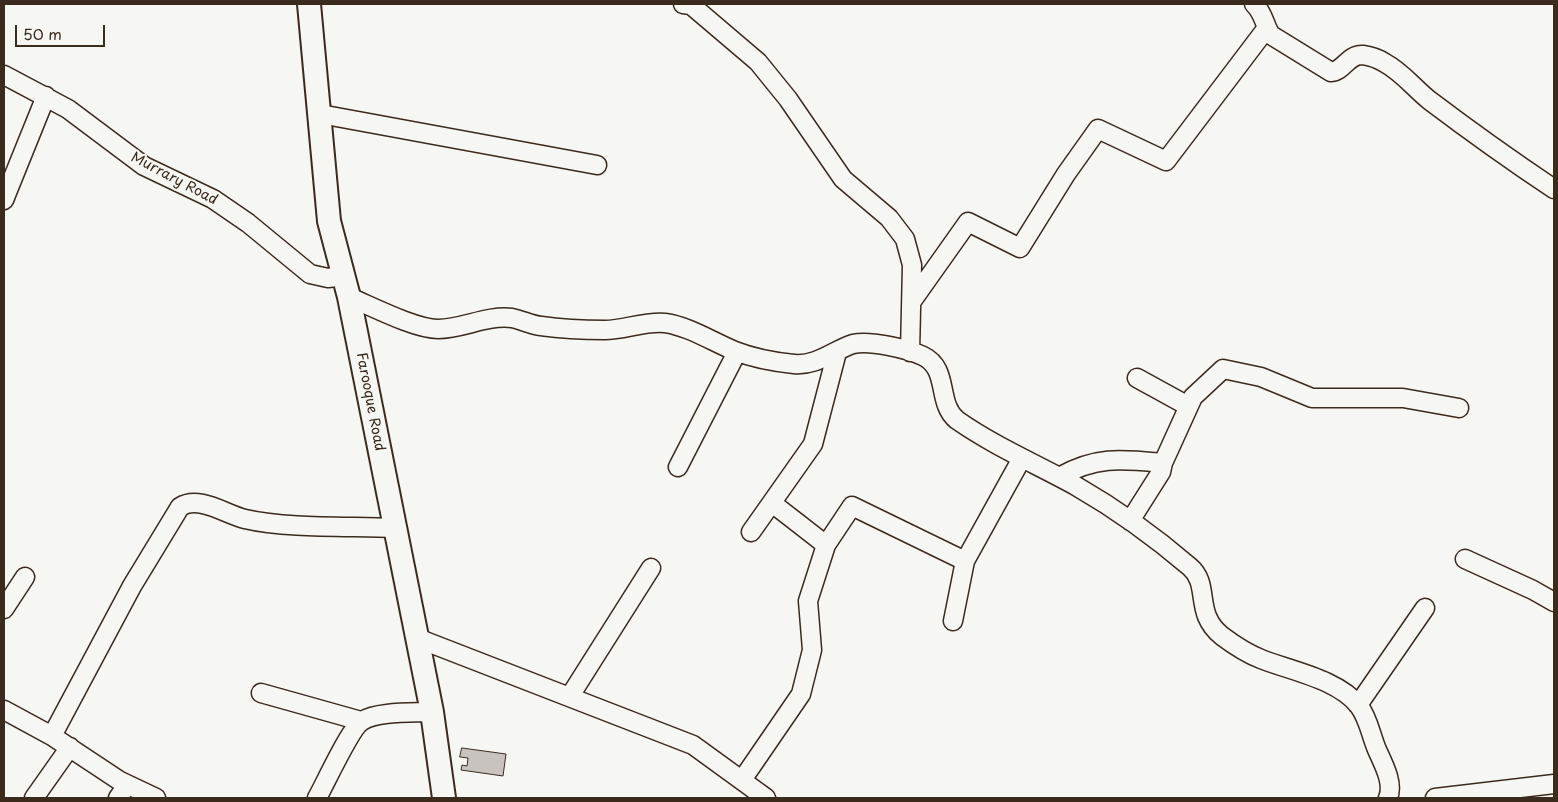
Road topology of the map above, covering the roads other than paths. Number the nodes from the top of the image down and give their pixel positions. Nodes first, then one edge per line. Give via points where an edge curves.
1 (309, 4) edge
2 (689, 4) edge
3 (1254, 4) edge
4 (1266, 29) junction
5 (4, 75) edge
6 (46, 96) junction
7 (320, 114) junction
8 (596, 165) dead end
9 (1554, 189) edge
10 (4, 200) edge
11 (347, 286) junction
12 (912, 301) junction
13 (737, 352) junction
14 (837, 352) junction
15 (910, 352) junction
16 (1137, 378) dead end
17 (1188, 406) junction
18 (1459, 408) dead end
19 (1022, 458) junction
20 (1163, 463) junction
21 (678, 467) dead end
22 (1058, 477) junction
23 (772, 503) junction
24 (1130, 521) junction
25 (395, 528) junction
26 (751, 532) dead end
27 (826, 545) junction
28 (1465, 559) dead end
29 (965, 561) junction
30 (651, 568) dead end
31 (25, 577) dead end
32 (1554, 602) edge
33 (1425, 608) dead end
34 (4, 609) edge
35 (953, 621) dead end
36 (417, 638) junction
37 (261, 693) dead end
38 (570, 696) junction
39 (1358, 705) junction
40 (4, 710) edge
41 (432, 712) junction
42 (361, 721) junction
43 (52, 736) junction
44 (70, 748) junction
45 (742, 780) junction
46 (1554, 784) edge
47 (122, 792) edge
48 (1554, 796) edge
49 (34, 798) edge
50 (156, 798) edge
51 (317, 798) edge
52 (444, 798) edge
53 (766, 798) edge
54 (1388, 798) edge
55 (1435, 798) edge
56 (1529, 798) edge

1 - 7 main road, Farooque Road
2 - 12 street via 758,62 788,99 843,179 889,218 905,239 912,265
3 - 4 street via 1260,10
4 - 9 street via 1331,72 1355,56 1364,55 1384,62 1496,151
4 - 12 street via 1166,161 1098,129 1020,248 968,222
5 - 6 street, Murrary Road
6 - 10 street
6 - 11 street, Murrary Road via 144,166 213,199 310,274
7 - 8 street
7 - 11 main road, Farooque Road via 329,221
11 - 13 street via 414,324 432,329 490,318 512,318 540,326 580,329 617,330 667,324
11 - 25 main road, Farooque Road
12 - 15 street
13 - 14 street via 795,364 822,360
13 - 21 street
14 - 15 street via 861,343
14 - 23 street via 813,444
15 - 19 street via 928,359 938,370 949,414
16 - 17 street
17 - 18 street via 1193,396 1222,369 1260,376 1312,398 1403,398
17 - 20 street
19 - 22 street
19 - 29 street
20 - 22 street via 1094,462
20 - 24 street via 1161,472
22 - 24 street
23 - 26 street
23 - 27 street
24 - 39 street via 1198,575 1207,618 1220,635 1261,659 1315,677
25 - 36 main road, Farooque Road
25 - 43 street via 274,523 246,519 200,502 188,502 180,507 132,586
27 - 29 street via 852,506
27 - 45 street via 808,601 812,650 801,694
28 - 32 street
29 - 35 street
30 - 38 street
31 - 34 street
33 - 39 street
36 - 38 street
36 - 41 main road, Farooque Road
37 - 42 street
38 - 45 street via 692,745
39 - 54 street via 1386,770 1391,792
40 - 43 street
41 - 42 street via 381,715
41 - 52 main road, Farooque Road
42 - 51 street
43 - 44 street
44 - 47 street
44 - 49 street
45 - 53 street
46 - 55 street
47 - 50 street
48 - 56 street

